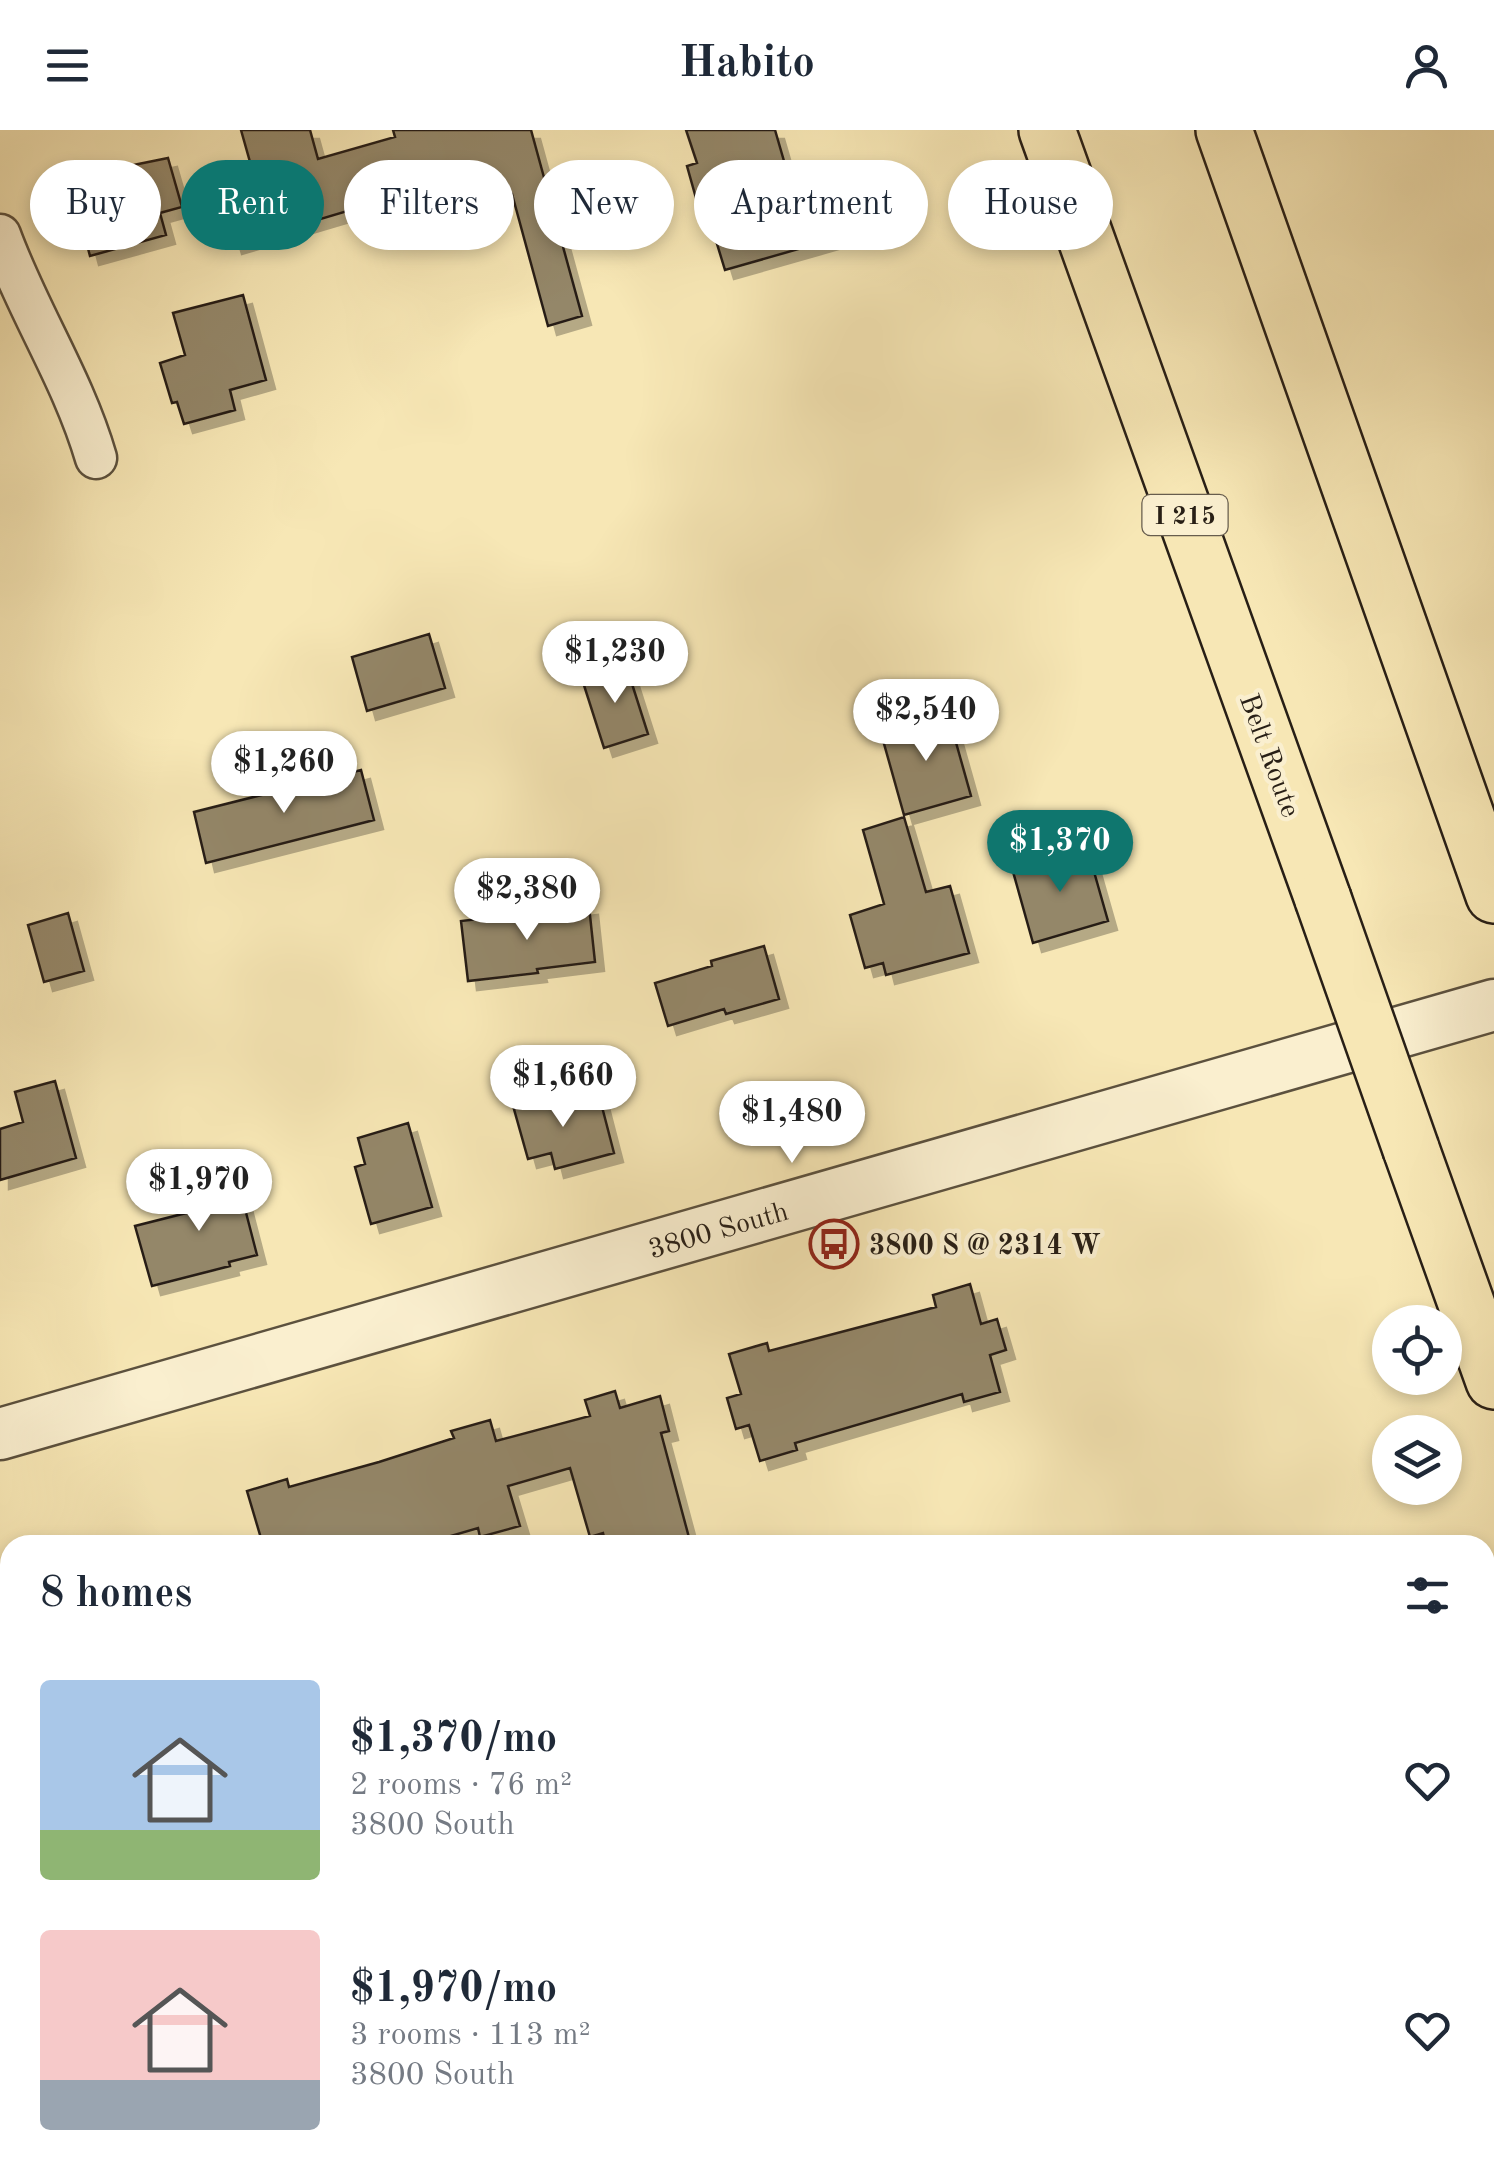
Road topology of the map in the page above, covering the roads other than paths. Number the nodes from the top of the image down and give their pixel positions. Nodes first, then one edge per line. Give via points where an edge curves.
1 (1047, 130) edge
2 (1224, 130) edge
3 (0, 235) edge
4 (96, 458) dead end
5 (1486, 872) edge
6 (1494, 1005) edge
7 (1494, 1381) edge
8 (0, 1434) edge

1 - 7 highway, Belt Route / I 215, bridge
2 - 5 highway
3 - 4 street via 68,379
6 - 8 street, 3800 South

